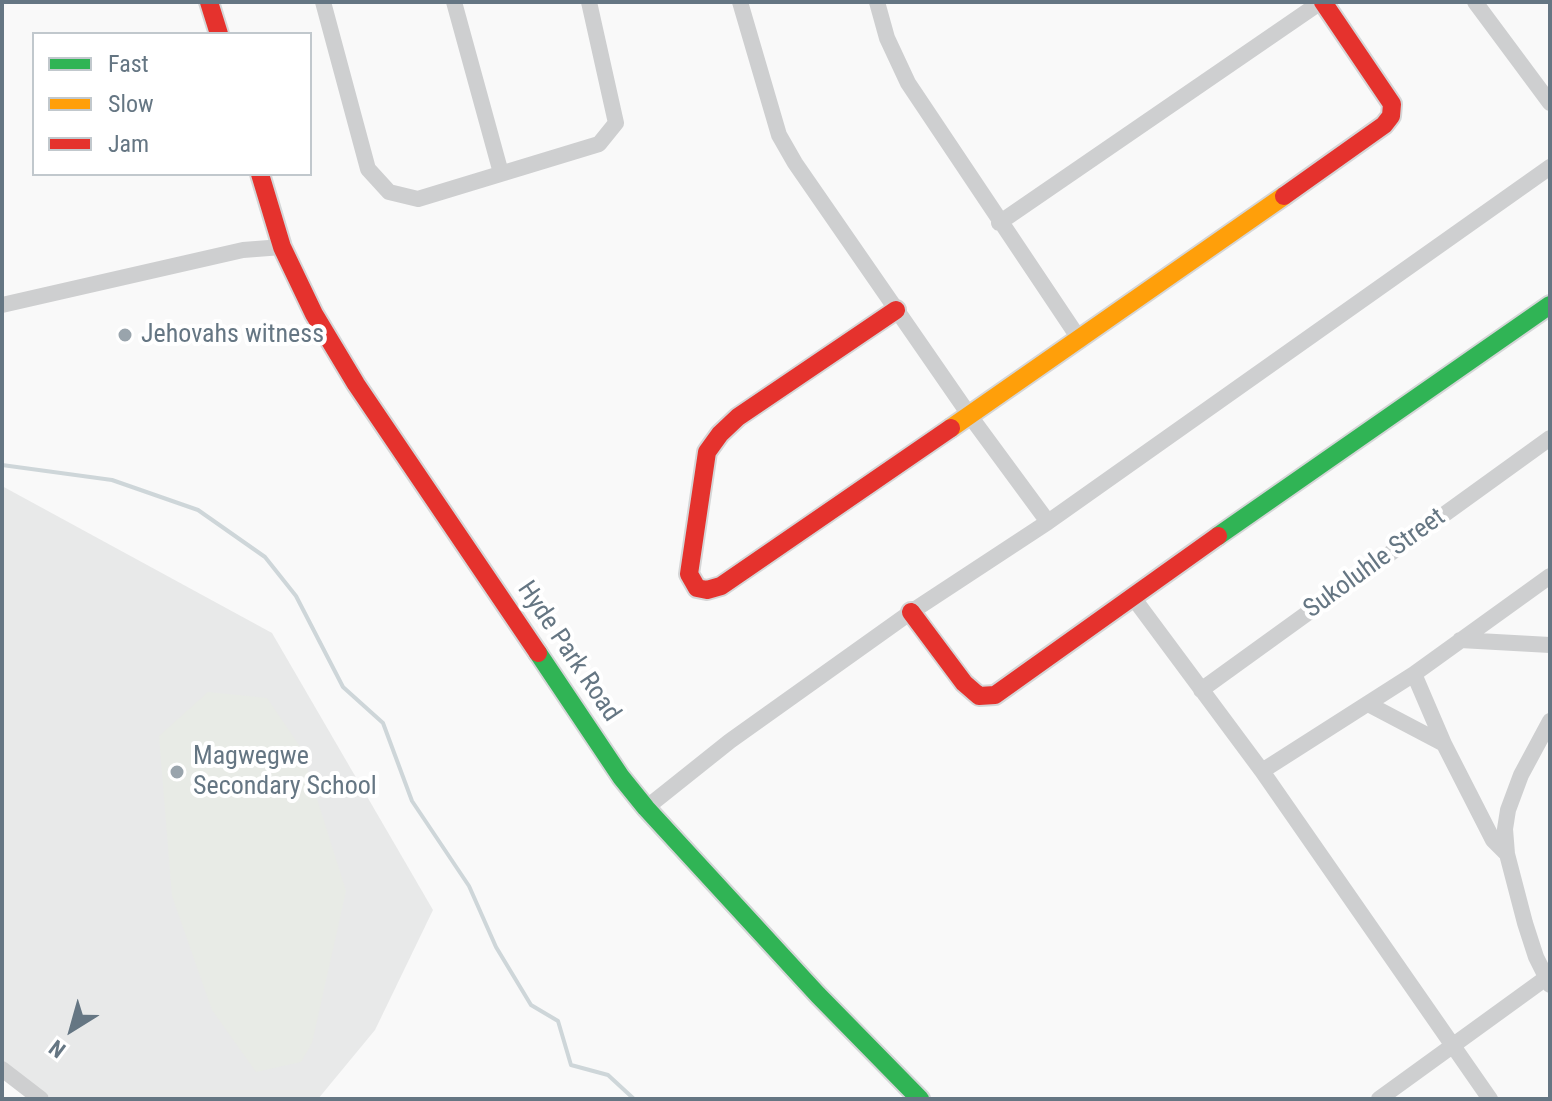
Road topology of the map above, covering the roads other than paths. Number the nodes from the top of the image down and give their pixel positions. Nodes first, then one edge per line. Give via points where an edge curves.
1 (209, 2) edge
2 (323, 2) edge
3 (454, 2) edge
4 (589, 2) edge
5 (740, 2) edge
6 (877, 2) edge
7 (1322, 2) edge
8 (1475, 2) edge
9 (218, 32) edge
10 (1550, 103) edge
11 (1550, 167) edge
12 (501, 173) junction
13 (261, 176) edge
14 (999, 223) junction
15 (282, 247) junction
16 (2, 305) edge
17 (1550, 305) edge
18 (896, 310) junction
19 (1080, 340) junction
20 (970, 416) junction
21 (1550, 438) edge
22 (1048, 522) junction
23 (1550, 576) edge
24 (1132, 596) junction
25 (911, 612) junction
26 (1460, 640) junction
27 (1550, 645) edge
28 (1414, 674) junction
29 (1201, 690) junction
30 (1368, 704) junction
31 (1550, 721) edge
32 (1444, 744) junction
33 (1262, 771) junction
34 (646, 808) junction
35 (1507, 854) junction
36 (1548, 982) edge
37 (1453, 1046) junction
38 (2, 1069) edge
39 (41, 1099) edge
40 (920, 1099) edge
41 (1379, 1099) edge
42 (1490, 1099) edge

1 - 9 street
2 - 12 street via 368,169 389,192 418,199
3 - 12 street
4 - 12 street via 616,123 599,144
5 - 18 street via 779,135
6 - 14 street via 908,83
7 - 14 street
7 - 19 street via 1392,104 1391,116
8 - 10 street
11 - 22 street
13 - 15 street, Hyde Park Road
14 - 19 street
15 - 16 street via 243,250
15 - 34 street, Hyde Park Road via 356,384
17 - 24 street
18 - 20 street
18 - 20 street via 720,434 707,452 692,582 707,590 721,586
19 - 20 street
20 - 22 street
21 - 29 street, Sukoluhle Street
22 - 25 street
23 - 26 street
24 - 25 street via 995,695 979,696 964,683
24 - 29 street
25 - 34 street
26 - 27 street
26 - 28 street
28 - 30 street
28 - 32 street
29 - 33 street
30 - 32 street
30 - 33 street
31 - 35 street via 1508,810
32 - 35 street via 1493,840
33 - 37 street
34 - 40 street, Hyde Park Road
35 - 36 street via 1532,946
36 - 37 street
37 - 41 street
37 - 42 street
38 - 39 street

